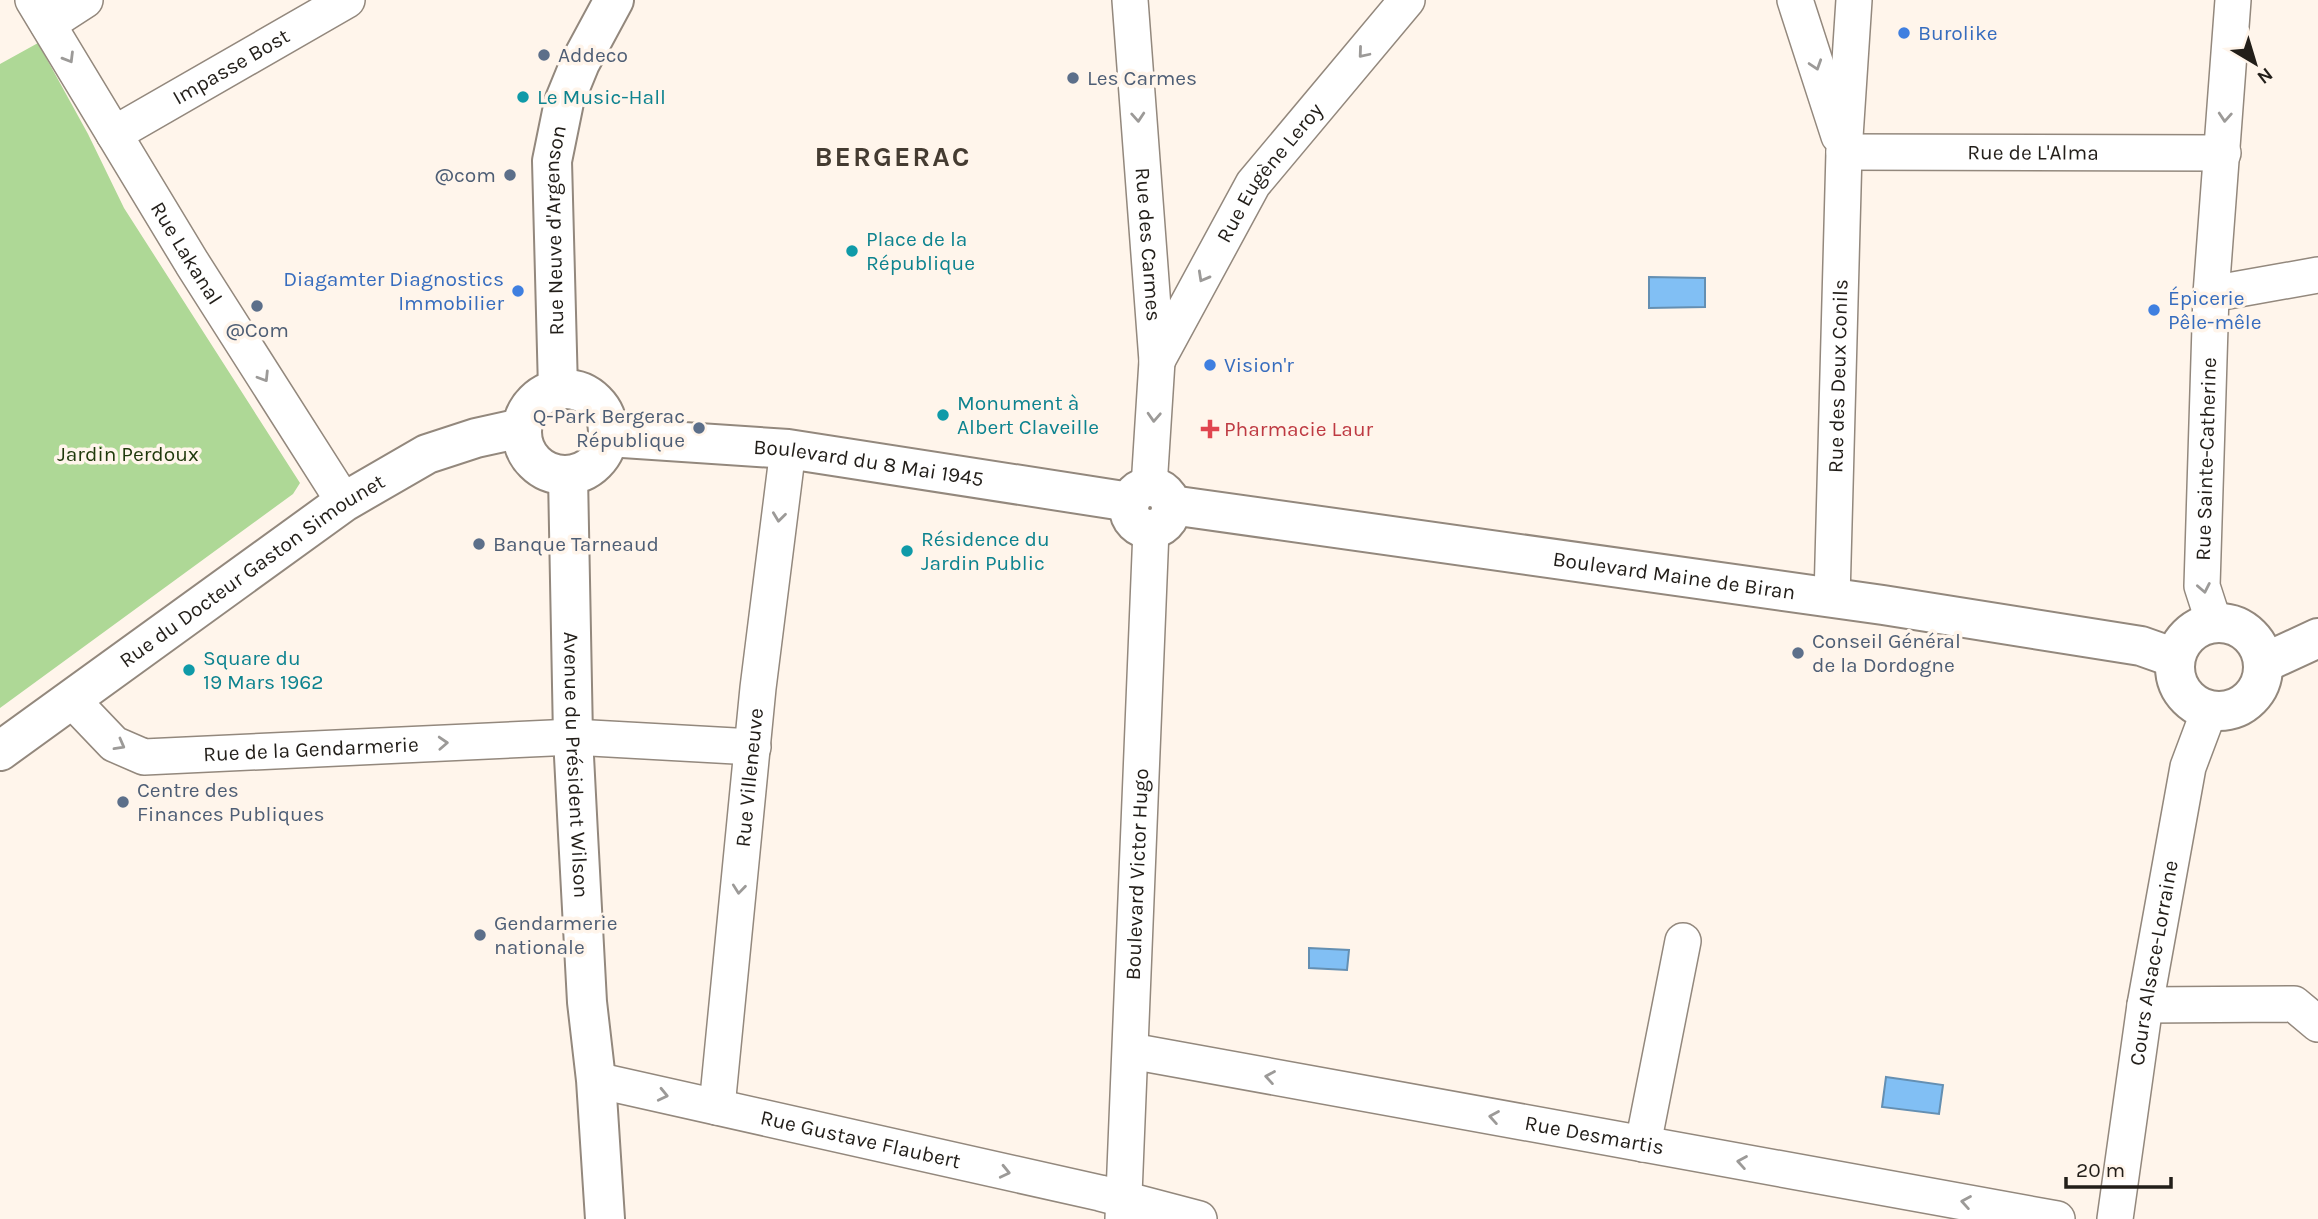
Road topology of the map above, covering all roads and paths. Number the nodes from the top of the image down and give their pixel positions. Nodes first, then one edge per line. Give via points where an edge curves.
1 (85, 0) edge
2 (347, 0) edge
3 (614, 0) edge
4 (1130, 0) edge
5 (1406, 0) edge
6 (1795, 0) edge
7 (1854, 0) edge
8 (2233, 0) edge
9 (41, 12) edge
10 (114, 134) junction
11 (1844, 152) junction
12 (2223, 153) junction
13 (2318, 275) edge
14 (2211, 294) junction
15 (1157, 361) junction
16 (558, 389) junction
17 (521, 428) junction
18 (608, 437) junction
19 (788, 449) junction
20 (568, 476) junction
21 (344, 502) junction
22 (1150, 506) junction
23 (1832, 598) junction
24 (2214, 623) junction
25 (2318, 638) edge
26 (2175, 658) junction
27 (2264, 663) junction
28 (71, 699) junction
29 (2209, 711) junction
30 (573, 737) junction
31 (752, 747) junction
32 (0, 751) edge
33 (1683, 941) dead end
34 (2145, 1005) junction
35 (2318, 1024) edge
36 (1131, 1051) junction
37 (596, 1080) junction
38 (717, 1107) junction
39 (1643, 1144) junction
40 (1123, 1209) edge
41 (605, 1219) edge
42 (1199, 1219) edge
43 (2057, 1219) edge
44 (2115, 1219) edge

1 - 9 street
2 - 10 street, Impasse Bost
3 - 16 main road, Rue Neuve d'Argenson via 564,102 552,161
4 -> 15 street, Rue des Carmes
5 -> 15 street, Rue Eugène Leroy via 1253,184
6 -> 11 street
7 - 11 street, Rue des Deux Conils
8 -> 12 street, Rue Sainte-Catherine
9 -> 10 street, Rue Lakanal
10 -> 21 street, Rue Lakanal
11 - 12 street, Rue de L'Alma
11 - 23 street, Rue des Deux Conils
12 - 14 street, Rue Sainte-Catherine
13 - 14 street
14 -> 24 street, Rue Sainte-Catherine via 2202,586
15 -> 22 street, Rue des Carmes
16 - 17 main road via 533,402
16 - 18 main road via 571,389 595,400 608,424
17 - 20 main road via 533,463 544,471
17 - 21 main road, Rue du Docteur Gaston Simounet via 427,454
18 - 19 main road, Boulevard du 8 Mai 1945
18 - 20 main road via 595,463
19 - 22 main road, Boulevard du 8 Mai 1945
19 -> 31 street, Rue Villeneuve
20 - 30 main road, Avenue du Président Wilson
21 - 28 main road, Rue du Docteur Gaston Simounet
22 - 23 main road, Boulevard Maine de Biran
22 - 36 street, Boulevard Victor Hugo
23 - 26 main road, Boulevard Maine de Biran via 2141,646
24 - 26 main road via 2189,634
24 - 27 main road via 2241,628 2260,649
25 - 27 main road
26 - 29 main road via 2174,672 2185,697
27 - 29 main road via 2263,677 2248,701 2223,712
28 -> 30 street, Rue de la Gendarmerie via 114,744 144,757
28 - 32 main road, Rue du Docteur Gaston Simounet
29 - 34 street, Cours Alsace-Lorraine via 2188,767
30 - 31 street, Rue de la Gendarmerie
30 - 37 main road, Avenue du Président Wilson via 586,989
31 -> 38 street, Rue Villeneuve
33 - 39 street
34 - 35 street via 2294,1004
34 - 44 street, Cours Alsace-Lorraine
39 -> 36 street, Rue Desmartis
36 - 40 street, Boulevard Victor Hugo
37 -> 38 street, Rue Gustave Flaubert
37 - 41 main road, Avenue du Président Wilson
38 -> 40 street, Rue Gustave Flaubert
43 -> 39 street, Rue Desmartis
40 - 42 street, Rue Gustave Flaubert

